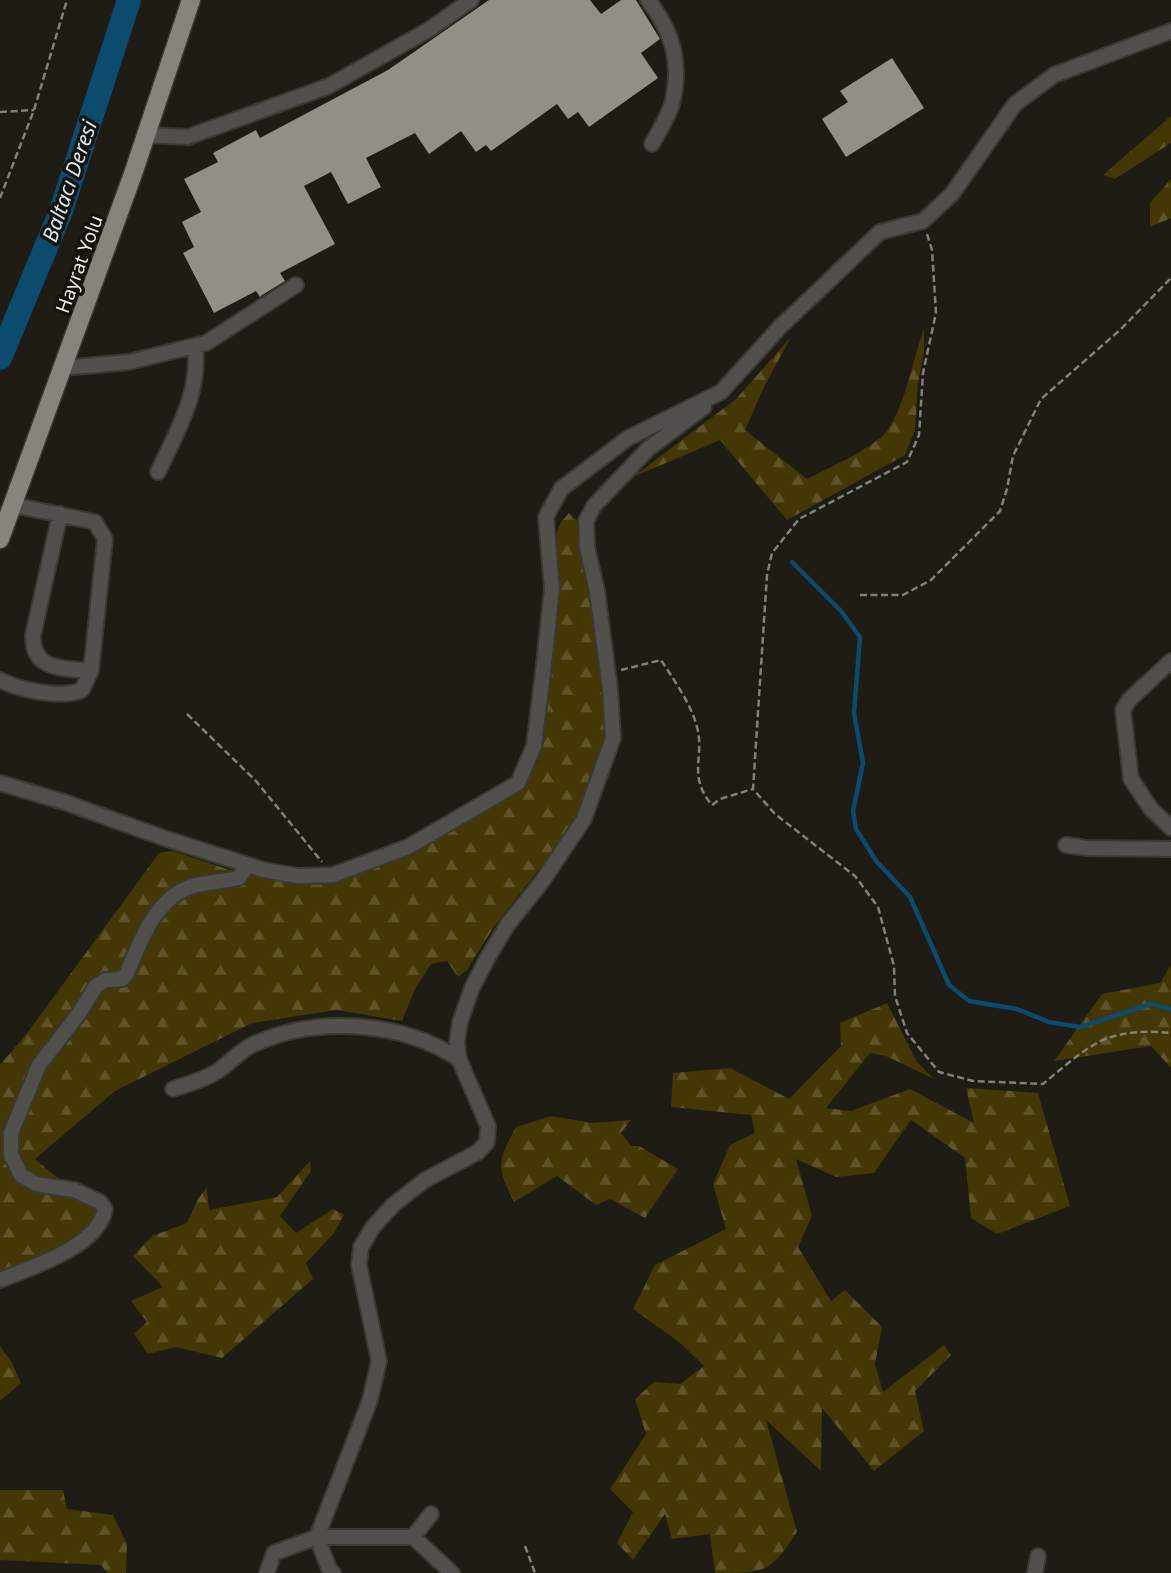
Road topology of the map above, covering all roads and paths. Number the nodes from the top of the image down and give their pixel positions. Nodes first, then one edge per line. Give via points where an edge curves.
1 (67, 0) edge
2 (191, 0) edge
3 (471, 0) edge
4 (648, 0) edge
5 (1171, 31) edge
6 (34, 110) junction
7 (0, 112) edge
8 (146, 135) junction
9 (652, 144) dead end
10 (0, 198) edge
11 (923, 220) junction
12 (1171, 278) edge
13 (296, 285) dead end
14 (195, 346) junction
15 (64, 368) junction
16 (721, 392) junction
17 (158, 472) dead end
18 (13, 505) junction
19 (60, 514) junction
20 (0, 539) edge
21 (860, 594) dead end
22 (1171, 662) edge
23 (91, 671) junction
24 (608, 673) junction
25 (0, 680) edge
26 (187, 714) dead end
27 (0, 783) edge
28 (753, 789) junction
29 (1171, 828) edge
30 (1066, 845) dead end
31 (1171, 849) edge
32 (247, 864) junction
33 (333, 875) junction
34 (1171, 1032) edge
35 (459, 1059) junction
36 (173, 1089) dead end
37 (0, 1280) edge
38 (431, 1514) dead end
39 (413, 1536) junction
40 (317, 1537) junction
41 (525, 1546) dead end
42 (1038, 1556) dead end
43 (267, 1573) edge
44 (333, 1573) edge
45 (452, 1573) edge
46 (535, 1573) edge
47 (1035, 1573) edge

1 - 6 path
2 - 8 main road, Hayrat Yolu
3 - 8 street via 430,29 329,86 188,137
4 - 9 street via 664,20 676,57 671,105
5 - 11 street via 1054,75 1015,104 952,194
6 - 7 path
6 - 10 path
8 - 15 main road, Hayrat Yolu
11 - 16 street via 880,232 780,327
11 - 28 path via 932,250 936,313 923,373 919,435 907,462 799,519 772,553
12 - 21 path via 1041,400 1013,456 1000,511 931,580 903,595
13 - 14 street
14 - 15 street via 129,362
14 - 17 street via 191,401
15 - 18 main road, Hayrat Yolu
16 - 24 street via 648,449 594,506 586,521
16 - 33 street via 628,438 561,489 546,517 552,589 542,685 534,746 518,783 408,847
18 - 19 street
18 - 20 main road, Hayrat Yolu
19 - 23 street via 95,522 105,539
19 - 23 street via 33,649 41,661
22 - 29 street via 1123,710 1131,779
23 - 25 street via 82,690 72,694 17,688
24 - 28 path via 661,660 698,728 703,794 712,805
24 - 35 street via 613,738 584,819 487,958 460,1022
26 - 33 path via 256,781
27 - 32 street
28 - 34 path via 775,814 855,876 878,907 907,1033 939,1072 973,1081 1043,1084 1109,1037
30 - 31 street
32 - 33 street via 298,876
32 - 37 street via 239,877 193,886 171,896 152,919 122,979 96,986 39,1065 11,1133 11,1155 21,1175 36,1184 74,1190 106,1209 103,1221 59,1256
35 - 36 street via 440,1047 400,1035 361,1027 320,1026 255,1044 216,1073
35 - 40 street via 488,1126 487,1142 393,1205 361,1247 365,1304 379,1361 370,1400
38 - 39 street
39 - 40 street
39 - 45 street
40 - 43 street via 274,1553
40 - 44 street
41 - 46 path
42 - 47 street

